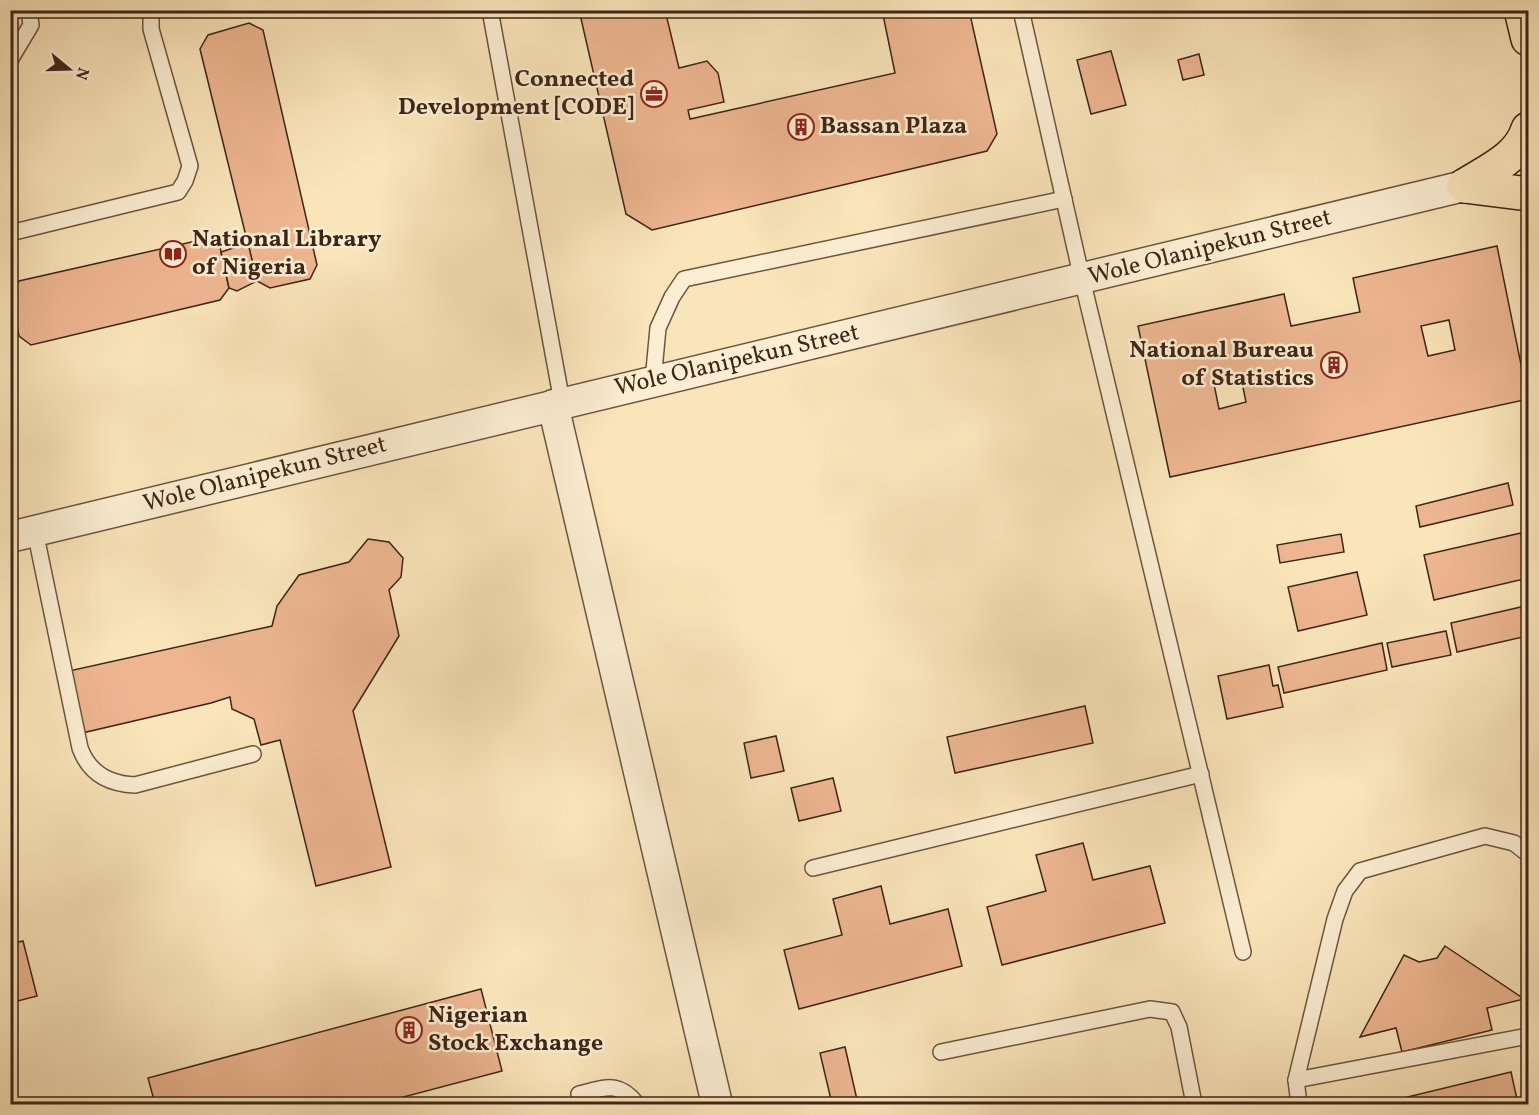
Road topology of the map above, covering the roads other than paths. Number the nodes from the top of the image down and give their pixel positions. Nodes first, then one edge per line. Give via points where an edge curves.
1 (29, 10) edge
2 (151, 10) edge
3 (490, 10) edge
4 (1022, 10) edge
5 (1521, 10) edge
6 (1528, 39) edge
7 (10, 60) edge
8 (1528, 129) edge
9 (1464, 186) junction
10 (1528, 194) edge
11 (1064, 199) junction
12 (10, 233) edge
13 (1082, 279) junction
14 (653, 381) junction
15 (558, 403) junction
16 (23, 534) edge
17 (253, 754) dead end
18 (1201, 774) junction
19 (1528, 854) edge
20 (813, 868) dead end
21 (1243, 951) dead end
22 (1528, 1036) edge
23 (941, 1052) dead end
24 (1296, 1080) junction
25 (579, 1094) dead end
26 (637, 1104) edge
27 (717, 1104) edge
28 (1194, 1104) edge
29 (1299, 1104) edge

1 - 7 lane via 31,25
2 - 12 lane via 151,29 190,166 185,181 178,192
3 - 15 lane
4 - 11 lane
5 - 6 main road
8 - 9 main road via 1524,142 1511,156
9 - 10 main road
9 - 13 street, Wole Olanipekun Street
11 - 13 lane
11 - 14 lane via 684,279 658,328
13 - 14 street, Wole Olanipekun Street
13 - 18 lane
14 - 15 street, Wole Olanipekun Street
15 - 16 street, Wole Olanipekun Street
15 - 27 street
16 - 17 lane via 80,748 94,771 107,780 135,785
18 - 20 lane
18 - 21 lane
19 - 24 lane via 1514,843 1485,836 1360,871 1345,891 1335,919
22 - 24 lane
23 - 28 lane via 1150,1010 1172,1012 1179,1027
24 - 29 lane
25 - 26 lane via 612,1087 628,1093

